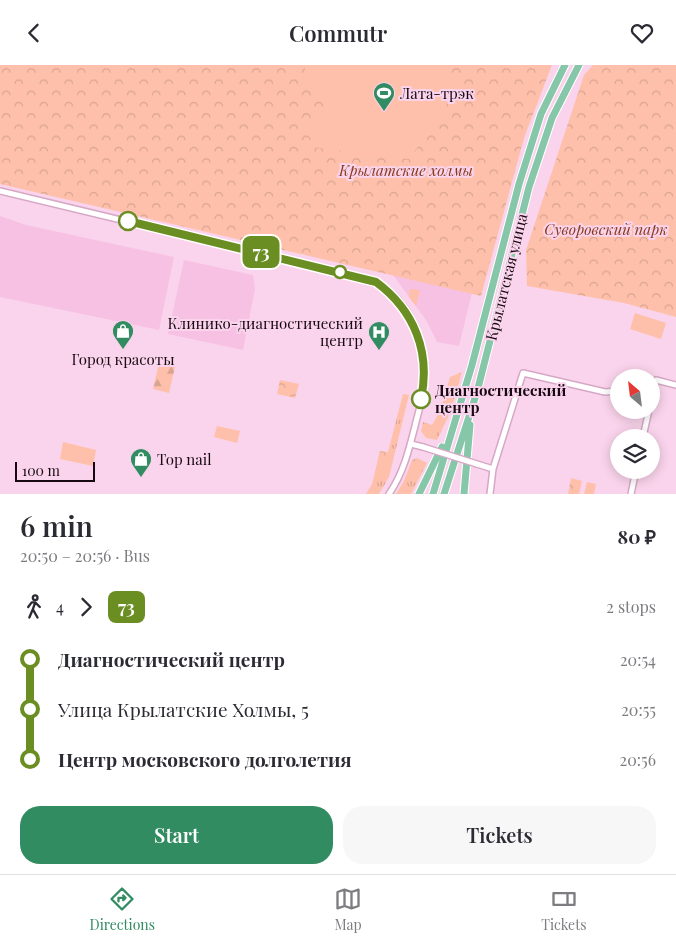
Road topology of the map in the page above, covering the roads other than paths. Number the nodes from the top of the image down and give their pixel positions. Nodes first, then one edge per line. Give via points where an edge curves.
1 (565, 65) edge
2 (579, 65) edge
3 (0, 191) edge
4 (660, 381) edge
5 (676, 385) edge
6 (477, 392) junction
7 (610, 392) edge
8 (455, 423) junction
9 (411, 444) junction
10 (493, 469) junction
11 (634, 479) edge
12 (389, 494) edge
13 (419, 494) edge
14 (433, 494) edge
15 (444, 494) edge
16 (464, 494) edge
17 (490, 494) edge
18 (631, 494) edge

1 - 8 main road, Крылатская улица via 541,114 518,184
2 - 6 main road, Крылатская улица via 569,79 552,118 529,187
3 - 9 street via 376,282 403,307 420,339 424,385
4 - 5 street
6 - 15 main road, Крылатская улица
6 - 16 main road via 469,427
7 - 10 street via 523,373
8 - 13 main road
8 - 14 main road, Крылатская улица
9 - 10 street, bridge
9 - 12 street
10 - 17 street
11 - 18 street

